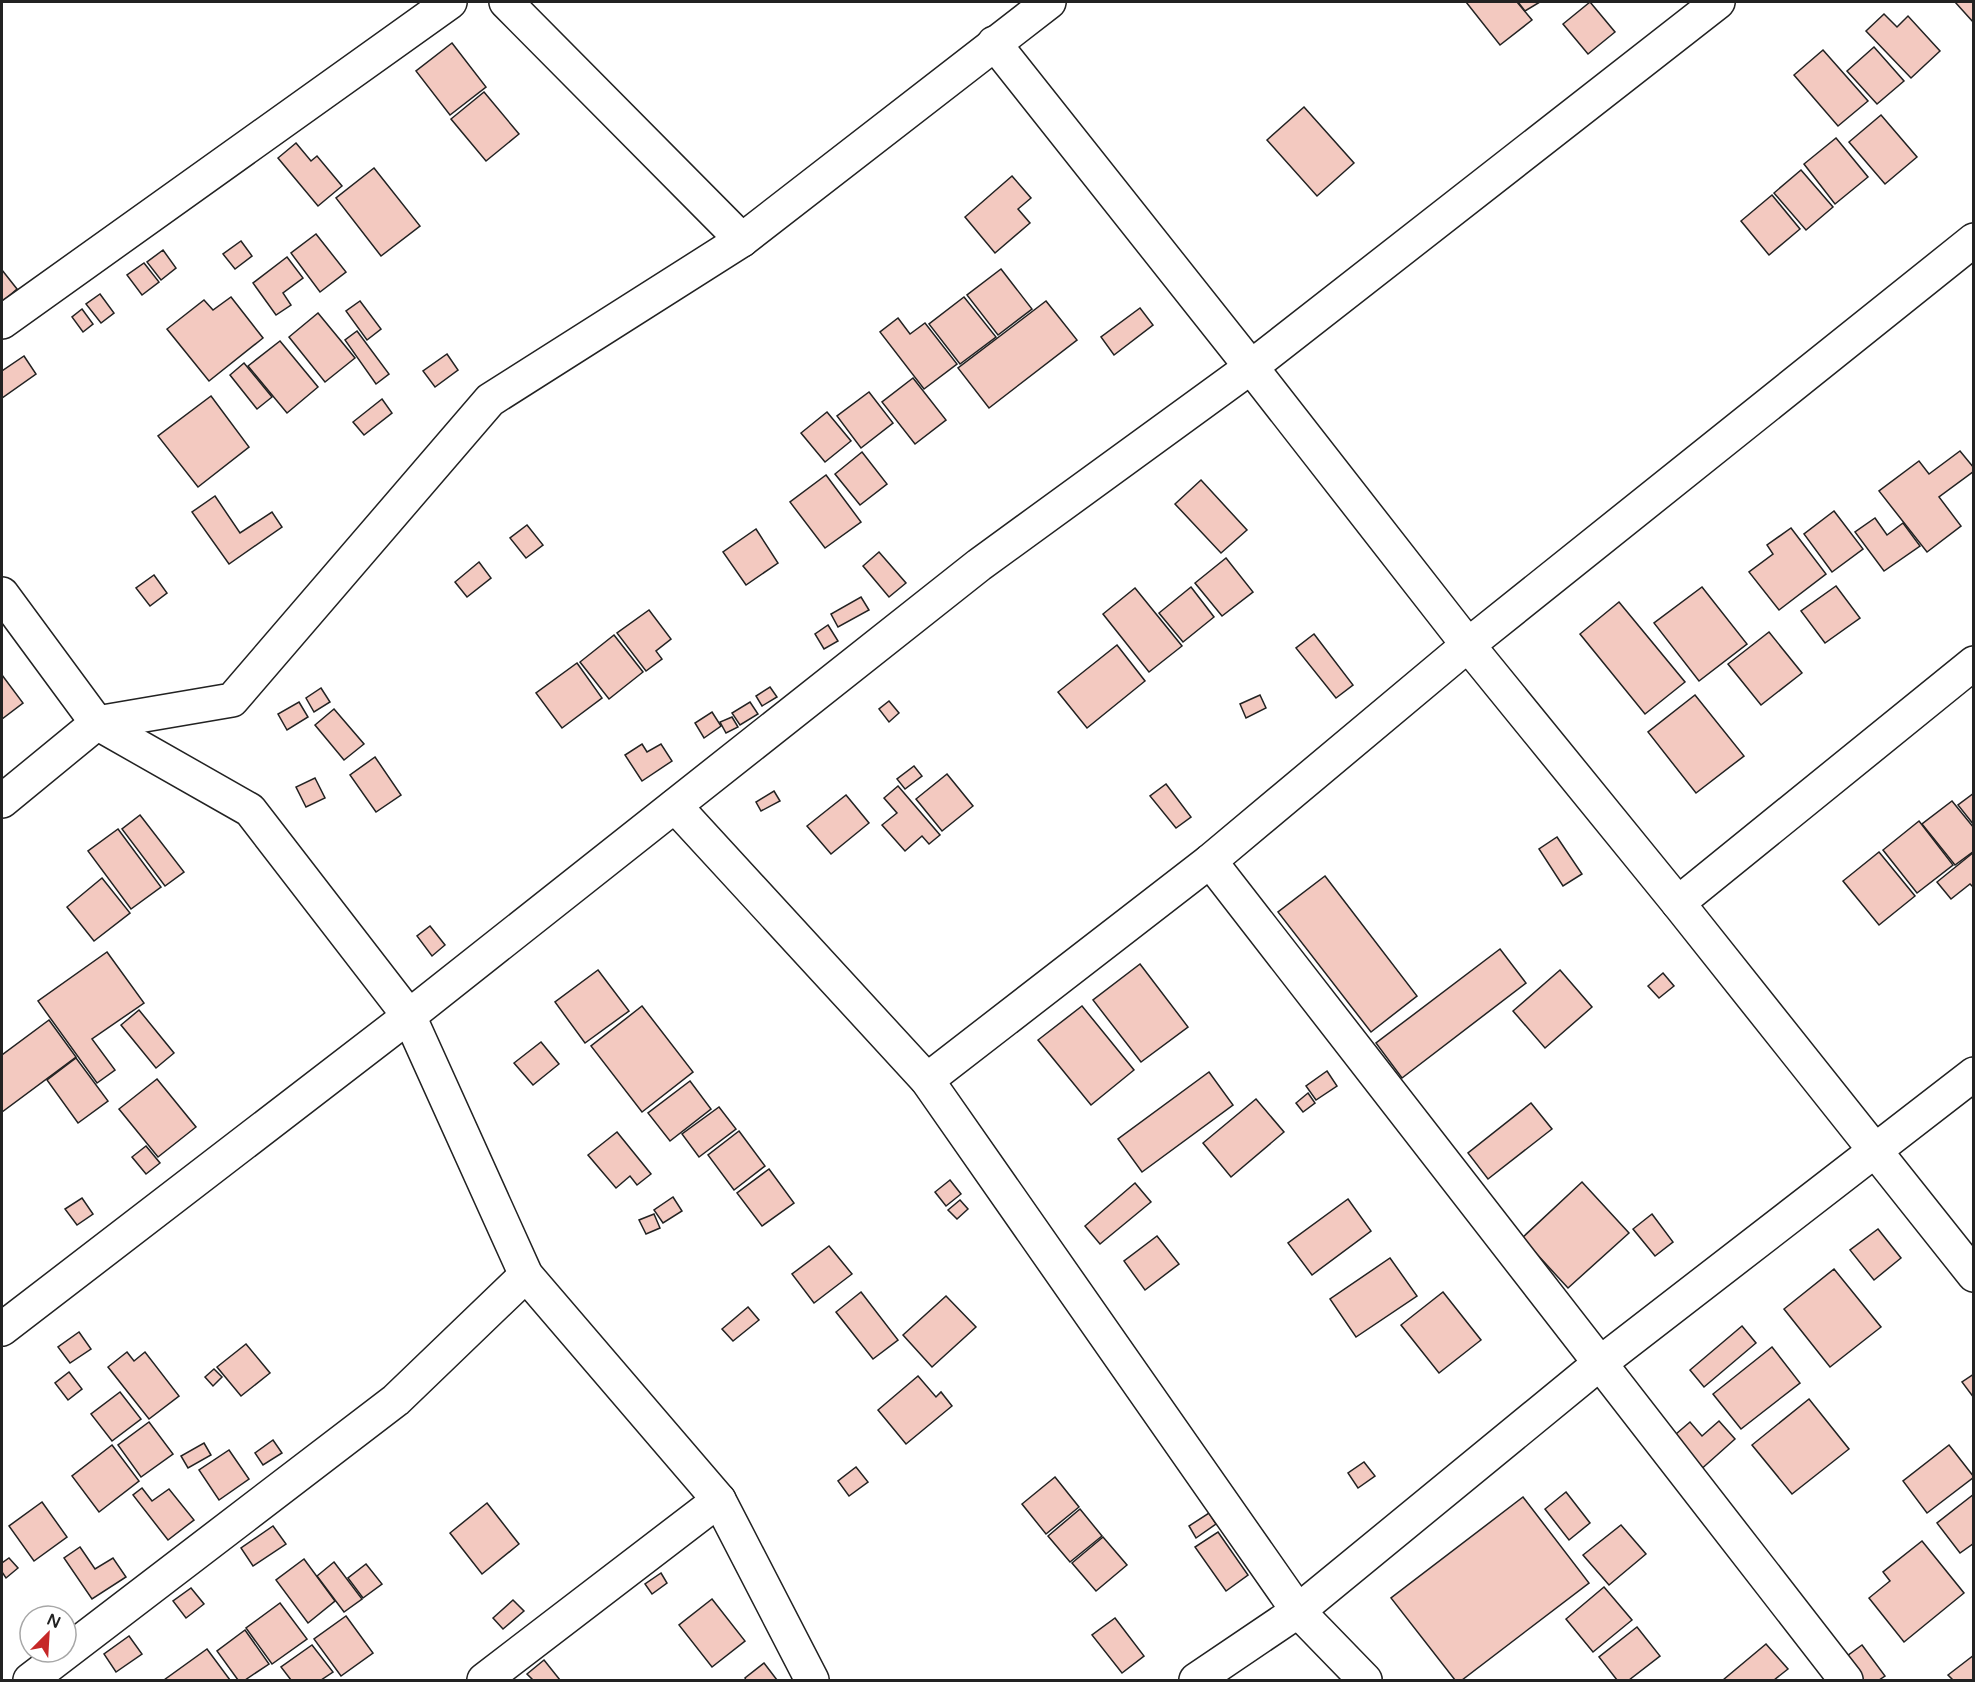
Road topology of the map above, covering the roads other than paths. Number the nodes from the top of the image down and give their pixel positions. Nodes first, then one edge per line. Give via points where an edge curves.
1 (450, 2) edge
2 (506, 2) edge
3 (1049, 2) edge
4 (1718, 2) edge
5 (994, 43) junction
6 (742, 240) junction
7 (1974, 240) edge
8 (2, 322) edge
9 (1251, 367) junction
10 (2, 594) edge
11 (1468, 645) junction
12 (1974, 663) edge
13 (97, 723) junction
14 (2, 801) edge
15 (675, 806) junction
16 (1210, 861) junction
17 (1678, 903) junction
18 (409, 1016) junction
19 (1974, 1074) edge
20 (927, 1080) junction
21 (1875, 1150) junction
22 (526, 1275) junction
23 (1974, 1275) edge
24 (2, 1329) edge
25 (1599, 1364) junction
26 (719, 1500) junction
27 (1298, 1611) junction
28 (30, 1680) edge
29 (484, 1680) edge
30 (812, 1680) edge
31 (1196, 1680) edge
32 (1365, 1680) edge
33 (1846, 1680) edge

1 - 8 street
2 - 6 street
3 - 5 street
4 - 9 street
5 - 6 street
5 - 9 street
6 - 13 street via 490,400 232,700
7 - 11 street
9 - 11 street
9 - 15 street via 979,565
10 - 13 street
11 - 16 street
11 - 17 street
12 - 17 street
13 - 14 street
13 - 18 street via 250,810
15 - 18 street
15 - 20 street
16 - 20 street
16 - 25 street
17 - 21 street
18 - 22 street
18 - 24 street
19 - 21 street
20 - 27 street
21 - 23 street
21 - 25 street
22 - 26 street
22 - 28 street via 396,1400
25 - 27 street
25 - 33 street
26 - 29 street
26 - 30 street
27 - 31 street
27 - 32 street

